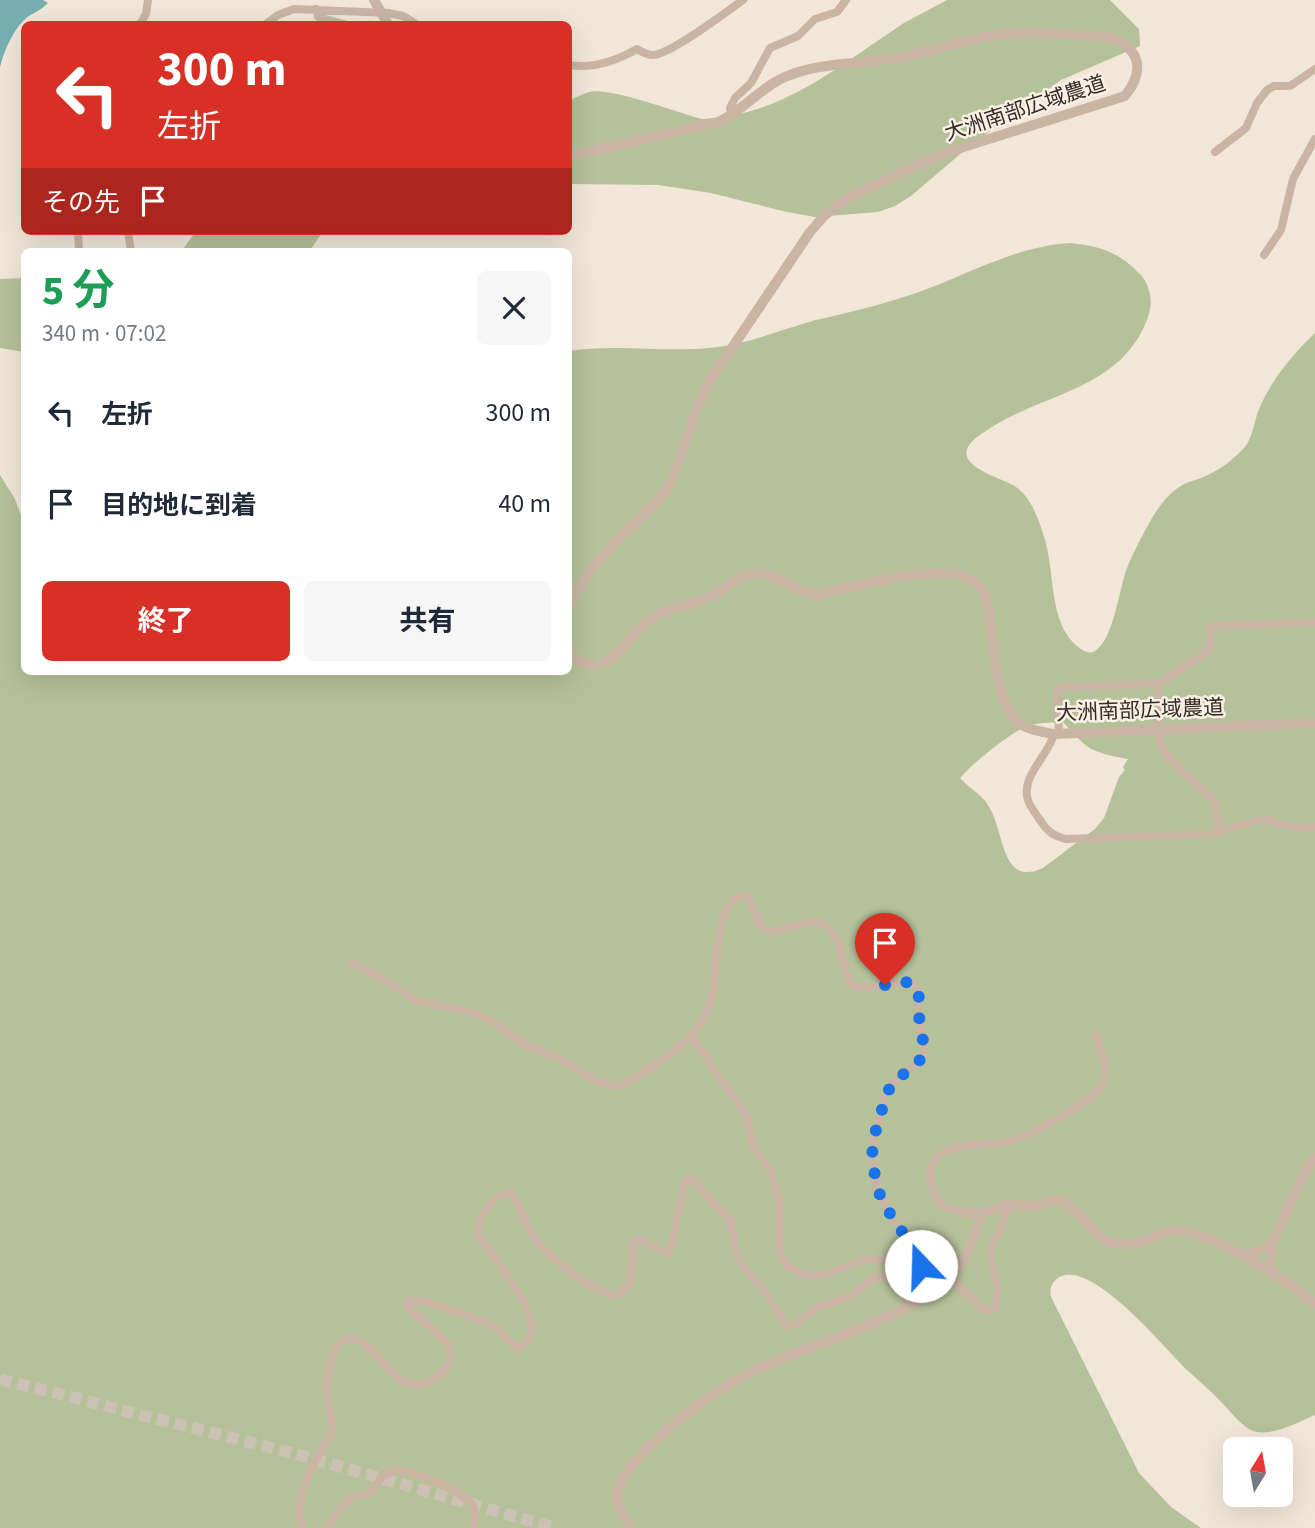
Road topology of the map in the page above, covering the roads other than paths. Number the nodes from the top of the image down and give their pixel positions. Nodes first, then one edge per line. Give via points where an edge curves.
1 (148, 0) edge
2 (374, 0) edge
3 (743, 0) edge
4 (846, 0) edge
5 (316, 9) junction
6 (379, 13) junction
7 (142, 21) edge
8 (270, 21) edge
9 (333, 21) edge
10 (386, 21) edge
11 (411, 21) edge
12 (572, 66) edge
13 (1315, 69) edge
14 (732, 116) junction
15 (1315, 140) edge
16 (1215, 152) dead end
17 (572, 155) edge
18 (1264, 255) dead end
19 (572, 599) edge
20 (1315, 622) edge
21 (572, 658) edge
22 (1158, 684) junction
23 (1315, 723) edge
24 (1159, 730) junction
25 (1057, 734) junction
26 (1315, 827) edge
27 (1219, 833) junction
28 (351, 962) dead end
29 (1096, 1034) dead end
30 (691, 1036) junction
31 (1315, 1158) edge
32 (1010, 1205) junction
33 (962, 1212) joint
34 (981, 1215) junction
35 (1272, 1244) junction
36 (1242, 1254) junction
37 (920, 1255) junction
38 (931, 1262) junction
39 (1275, 1275) junction
40 (950, 1277) junction
41 (1315, 1304) edge
42 (302, 1528) edge
43 (327, 1528) edge
44 (474, 1528) edge
45 (631, 1528) edge

1 - 7 street
2 - 6 street
3 - 12 street via 704,29 659,53 644,54 638,49 602,63
4 - 14 street via 837,12 815,19 798,36 770,48 751,83 735,98
5 - 6 street
5 - 8 street via 284,11
5 - 9 street via 318,17
6 - 10 street
6 - 11 street
13 - 16 street via 1295,84 1267,90 1246,128
14 - 17 street, 大洲南部広域農道 via 704,127
14 - 19 street, 大洲南部広域農道 via 789,75 984,37 1110,37 1123,42 1137,63 1137,77 1125,96 951,151 848,198 824,215 709,382 670,485 610,548
15 - 18 street via 1293,179 1281,230
20 - 22 street via 1209,626 1207,652
21 - 25 street, 大洲南部広域農道 via 597,664 612,658 659,614 702,600 749,575 775,577 815,595 919,574 953,574 967,577 984,592 1009,711 1021,724
22 - 24 street
22 - 25 street via 1060,687
23 - 24 street, 大洲南部広域農道
24 - 25 street, 大洲南部広域農道
24 - 27 street via 1168,756 1213,799
25 - 27 street via 1027,786 1027,800 1054,836
26 - 27 street via 1268,820
28 - 30 street via 416,1001 472,1012 494,1022 524,1044 563,1060 599,1083 622,1085
29 - 33 street via 1106,1072 1100,1090 1023,1138 955,1149 934,1162 930,1173 935,1196 950,1209
30 - 37 street via 746,1115 753,1144 772,1174 780,1203 780,1255 787,1266 807,1276 828,1274 860,1261
30 - 37 street via 711,1003 722,920 729,905 741,895 748,896 758,922 769,932 809,922 829,929 837,937 846,975 854,986 914,985 919,992 924,1047 919,1062 892,1083 872,1155 880,1195
31 - 35 street
32 - 34 street
32 - 36 street via 1035,1206 1059,1200 1106,1241 1119,1245 1181,1230
32 - 40 street via 990,1252 998,1290 996,1306 988,1312 981,1308
33 - 34 street
34 - 40 street via 975,1240
35 - 36 street
35 - 39 street via 1270,1264
36 - 39 street
37 - 38 street
38 - 40 street
38 - 42 street via 901,1283 873,1278 850,1297 818,1307 786,1326 741,1265 731,1220 693,1180 684,1184 671,1250 658,1251 639,1240 633,1244 628,1288 618,1294 584,1281 560,1265 533,1236 517,1201 504,1192 481,1217 478,1234 517,1291 532,1333 523,1346 514,1346 498,1328 439,1306 410,1301 407,1306 448,1344 451,1353 447,1367 420,1386 387,1368 361,1341 341,1342 328,1374 333,1430 303,1490 298,1514
39 - 41 street
40 - 45 street via 917,1301 878,1320 735,1381 689,1412 635,1461 620,1485 619,1508
43 - 44 street via 351,1498 370,1493 380,1478 404,1469 468,1501 476,1516

